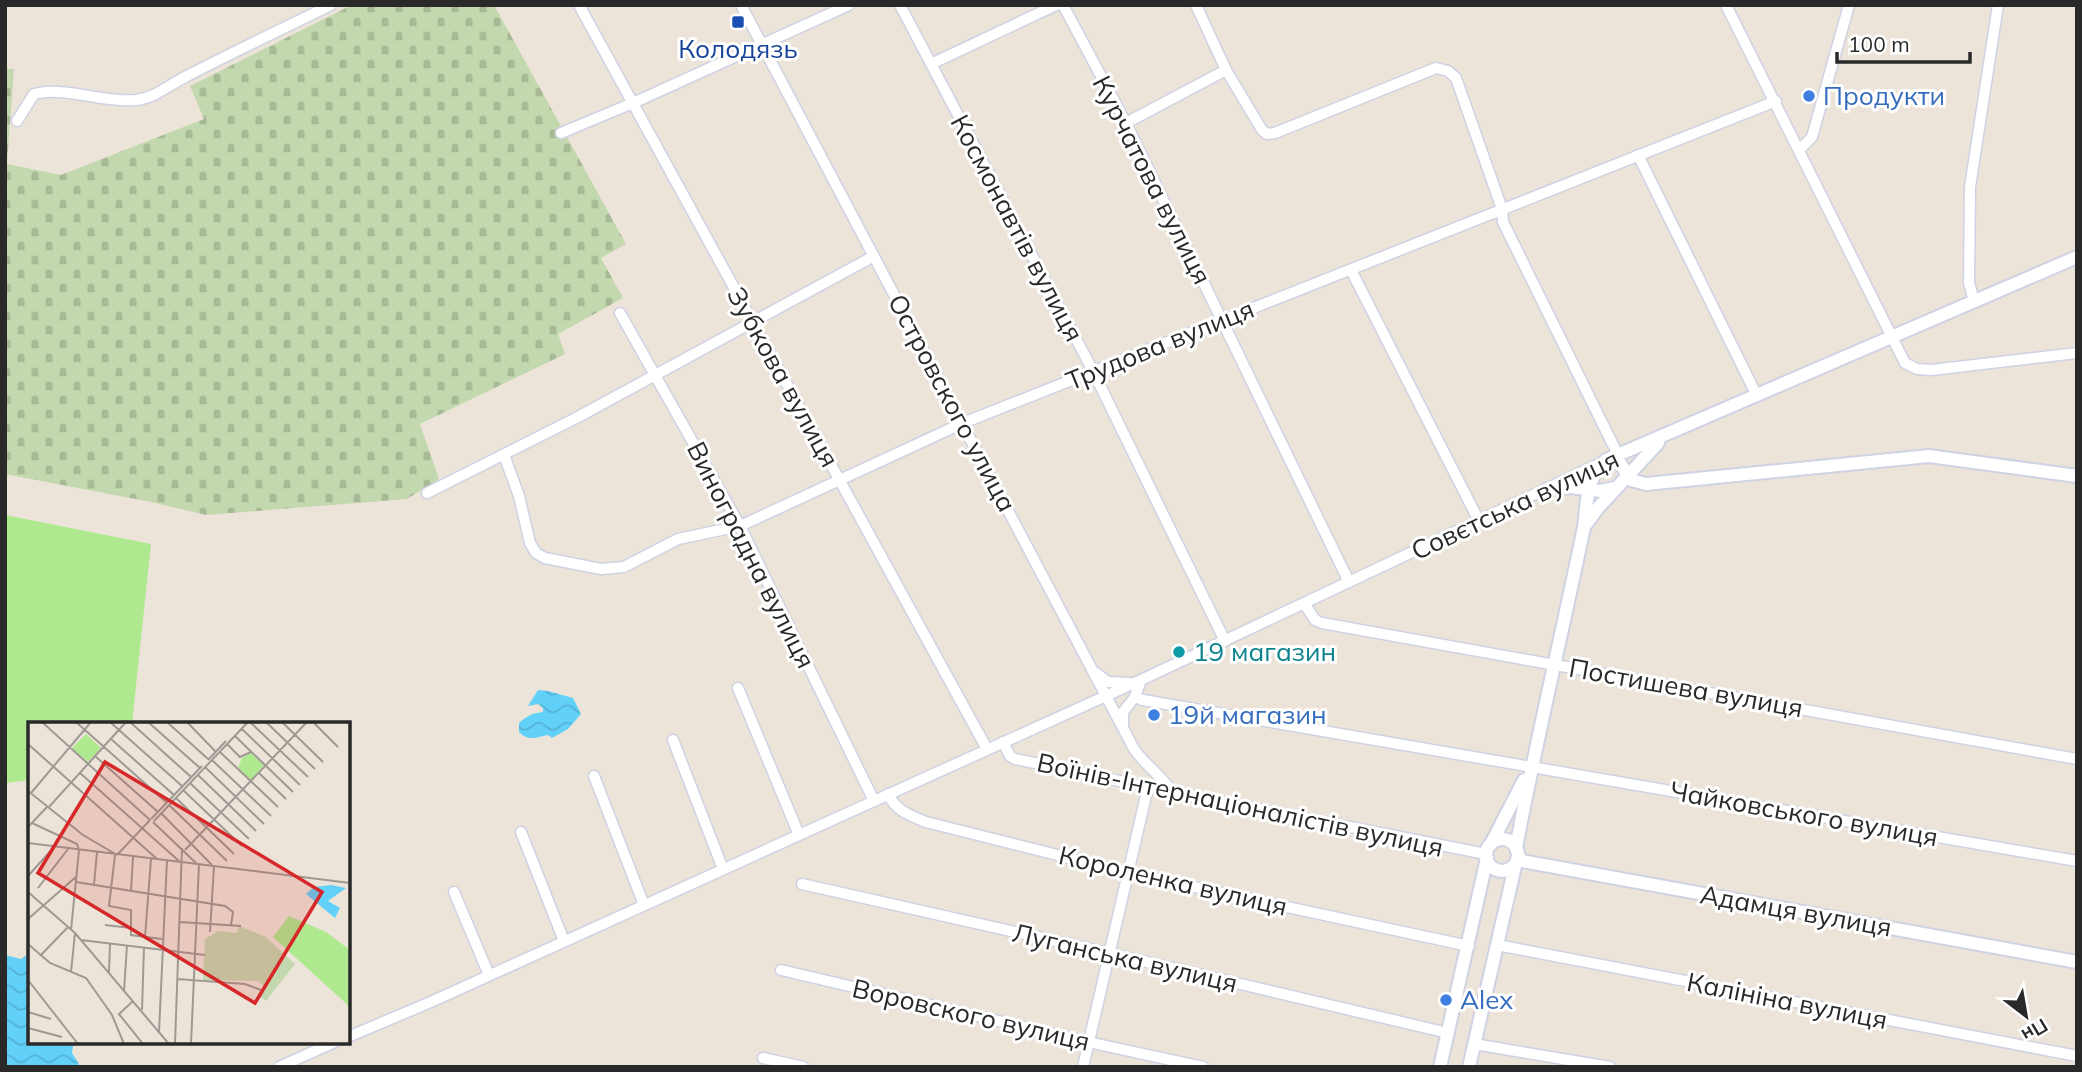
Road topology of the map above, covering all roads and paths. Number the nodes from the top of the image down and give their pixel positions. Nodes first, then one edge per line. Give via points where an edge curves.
1 (331, 5) edge
2 (579, 5) edge
3 (741, 5) edge
4 (849, 5) edge
5 (900, 5) edge
6 (1056, 5) edge
7 (1063, 5) edge
8 (1726, 5) edge
9 (1849, 5) edge
10 (1998, 5) edge
11 (1200, 7) edge
12 (764, 45) junction
13 (931, 64) junction
14 (1226, 70) junction
15 (1776, 101) junction
16 (633, 103) junction
17 (17, 121) dead end
18 (1126, 123) junction
19 (561, 133) dead end
20 (1800, 149) junction
21 (1638, 155) junction
22 (1502, 209) junction
23 (874, 256) junction
24 (2077, 257) edge
25 (1351, 270) junction
26 (1973, 301) junction
27 (620, 313) dead end
28 (753, 321) junction
29 (1223, 321) junction
30 (1893, 338) junction
31 (2077, 353) edge
32 (1093, 371) junction
33 (655, 376) junction
34 (1757, 396) junction
35 (963, 423) junction
36 (1664, 437) junction
37 (504, 454) junction
38 (1612, 458) junction
39 (1627, 476) junction
40 (2077, 476) edge
41 (839, 480) junction
42 (1617, 487) junction
43 (1547, 489) junction
44 (1588, 490) junction
45 (427, 493) dead end
46 (1479, 521) junction
47 (740, 526) junction
48 (1584, 527) junction
49 (1349, 582) junction
50 (1304, 603) junction
51 (1225, 641) junction
52 (1089, 664) junction
53 (1556, 664) junction
54 (1141, 680) junction
55 (738, 688) dead end
56 (1106, 696) junction
57 (1135, 697) junction
58 (1124, 730) junction
59 (673, 740) dead end
60 (1003, 742) junction
61 (987, 749) junction
62 (2077, 759) edge
63 (1531, 768) junction
64 (594, 776) dead end
65 (1148, 788) junction
66 (1172, 792) junction
67 (888, 794) junction
68 (874, 801) junction
69 (521, 832) dead end
70 (799, 835) junction
71 (1488, 852) junction
72 (1517, 855) junction
73 (2077, 861) edge
74 (723, 869) junction
75 (1129, 873) junction
76 (802, 884) dead end
77 (454, 892) dead end
78 (644, 905) junction
79 (565, 941) junction
80 (1496, 945) junction
81 (1469, 946) junction
82 (1109, 953) junction
83 (2077, 962) edge
84 (781, 970) dead end
85 (489, 975) junction
86 (1448, 1033) junction
87 (350, 1036) edge
88 (1088, 1042) junction
89 (331, 1044) edge
90 (1474, 1044) junction
91 (2077, 1056) edge
92 (762, 1058) dead end
93 (279, 1067) edge
94 (803, 1067) edge
95 (1083, 1067) edge
96 (1203, 1067) edge
97 (1440, 1067) edge
98 (1469, 1067) edge
99 (1609, 1067) edge

1 - 17 street via 153,95 136,100 52,90 34,94
2 - 16 street, Зубкова вулиця
3 - 12 street, Островского улица
4 - 12 street
5 - 13 street, Космонавтів вулиця
6 - 13 street
7 - 18 street, Курчатова вулиця
8 - 15 street
9 - 20 street via 1812,137
10 - 26 street via 1970,187 1969,283
11 - 14 street
12 - 16 street
12 - 23 street, Островского улица
13 - 32 street, Космонавтів вулиця
14 - 18 street
14 - 22 street via 1267,134 1436,68 1448,71 1456,78
15 - 20 street
15 - 21 street, Трудова вулиця
16 - 19 street
16 - 28 street, Зубкова вулиця
18 - 29 street, Курчатова вулиця
20 - 30 street
21 - 22 street, Трудова вулиця
21 - 34 street
22 - 25 street, Трудова вулиця
22 - 38 street via 1503,222
23 - 28 street
23 - 35 street, Островского улица
24 - 26 street, Совєтська вулиця
25 - 29 street, Трудова вулиця
25 - 46 street
26 - 30 street, Совєтська вулиця
27 - 33 street, Виноградна вулиця
28 - 33 street
28 - 41 street, Зубкова вулиця
29 - 32 street, Трудова вулиця
29 - 49 street, Курчатова вулиця
30 - 31 street via 1905,363 1917,369
30 - 34 street, Совєтська вулиця
32 - 35 street, Трудова вулиця
32 - 51 street, Космонавтів вулиця
33 - 37 street
33 - 47 street, Виноградна вулиця
34 - 36 street, Совєтська вулиця
35 - 41 street, Трудова вулиця
35 - 52 street, Островского улица
36 - 38 street, Совєтська вулиця
36 - 39 street
37 - 45 street
37 - 47 street, Трудова вулиця via 530,543 545,558 601,569 624,567 678,539
38 - 39 street
38 - 43 street, Совєтська вулиця
38 - 44 street via 1594,472
39 - 40 street via 1646,484 1669,483 1929,456
39 - 42 street
41 - 47 street, Трудова вулиця
41 - 61 street, Зубкова вулиця
42 - 44 street
42 - 48 street
43 - 44 street
43 - 46 street, Совєтська вулиця
44 - 48 street
46 - 49 street, Совєтська вулиця
47 - 68 street, Виноградна вулиця
48 - 53 street
49 - 50 street, Совєтська вулиця
50 - 51 street, Совєтська вулиця
50 - 53 street, Постишева вулиця via 1322,623
51 - 54 street, Совєтська вулиця
52 - 54 street via 1108,682
52 - 56 street, Островского улица
53 - 62 street, Постишева вулиця
53 - 63 street
54 - 56 street, Совєтська вулиця
54 - 57 street
55 - 70 street
56 - 58 street, Островского улица
56 - 60 street, Совєтська вулиця
57 - 58 street via 1123,712
57 - 63 street, Чайковського вулиця
58 - 66 street, Островского улица via 1145,764
59 - 74 street
60 - 61 street, Совєтська вулиця
60 - 65 street, Воїнів-Інтернаціоналістів вулиця via 1015,759
61 - 67 street, Совєтська вулиця
63 - 71 street
63 - 72 street
63 - 73 street, Чайковського вулиця
64 - 78 street
65 - 66 street, Воїнів-Інтернаціоналістів вулиця
65 - 75 street
66 - 71 street, Воїнів-Інтернаціоналістів вулиця
67 - 68 street, Совєтська вулиця
67 - 75 street, Короленка вулиця via 903,813 926,821
68 - 70 street, Совєтська вулиця
69 - 79 street
70 - 74 street, Совєтська вулиця
71 - 72 street via 1505,839
71 - 72 street via 1492,867 1500,870 1510,869
71 - 81 street
72 - 80 street
72 - 83 street, Адамця вулиця via 1522,861
74 - 78 street, Совєтська вулиця
75 - 81 street, Короленка вулиця
75 - 82 street
76 - 82 street, Луганська вулиця
77 - 85 street
78 - 79 street, Совєтська вулиця
79 - 85 street, Совєтська вулиця
80 - 90 street
80 - 91 street, Калініна вулиця
81 - 86 street
82 - 86 street, Луганська вулиця
82 - 88 street
84 - 88 street, Воровского вулиця
85 - 87 street, Совєтська вулиця
86 - 97 street
88 - 95 street
88 - 96 street, Воровского вулиця
89 - 93 street
90 - 98 street
90 - 99 street
92 - 94 street

